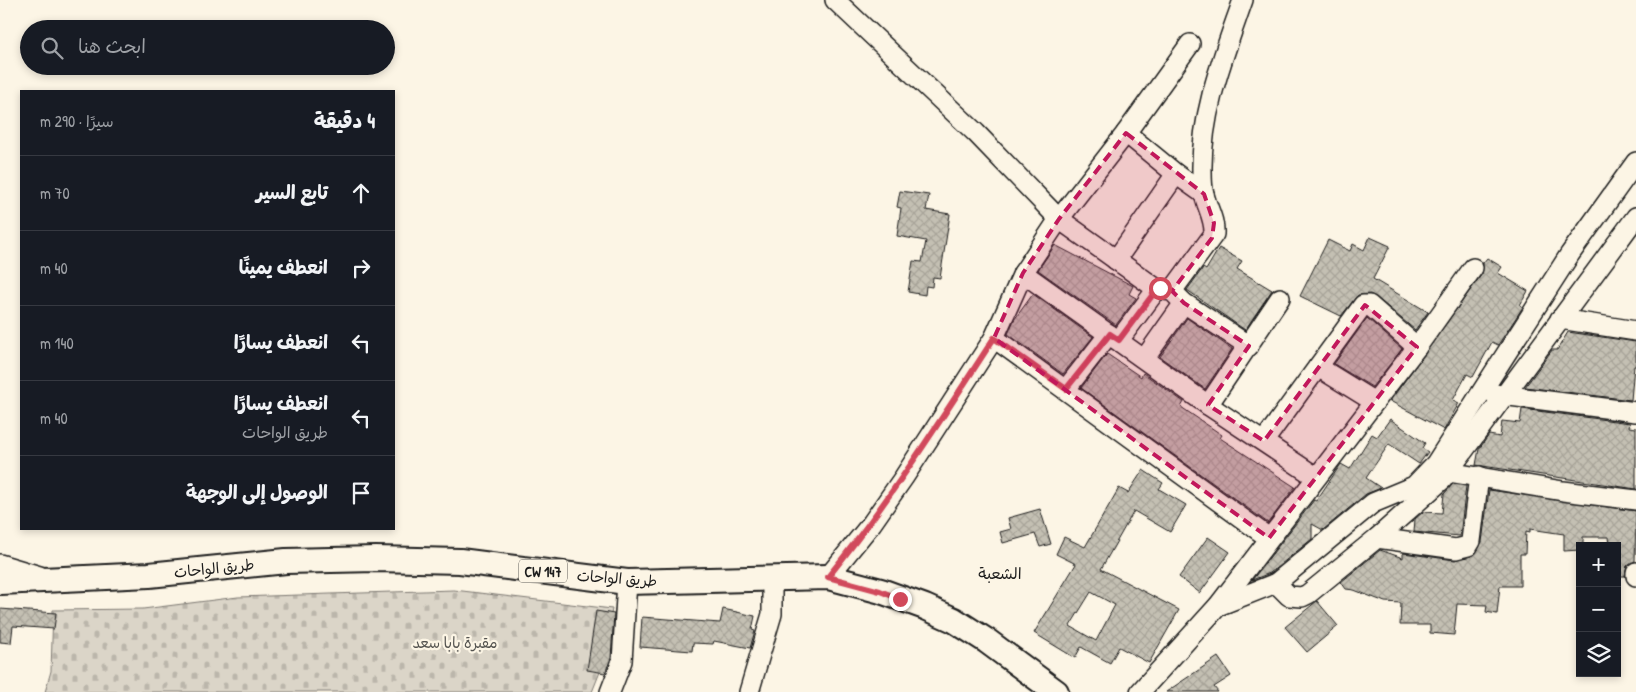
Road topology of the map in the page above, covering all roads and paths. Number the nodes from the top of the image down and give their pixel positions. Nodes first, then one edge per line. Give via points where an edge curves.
1 (835, 0) edge
2 (1244, 0) edge
3 (1190, 44) dead end
4 (1126, 133) junction
5 (1636, 162) edge
6 (1176, 174) junction
7 (1204, 194) junction
8 (1636, 217) edge
9 (1059, 219) junction
10 (1591, 225) junction
11 (1616, 243) junction
12 (1116, 260) junction
13 (1473, 268) dead end
14 (1023, 273) junction
15 (1171, 294) junction
16 (1280, 298) dead end
17 (1560, 319) junction
18 (1636, 331) edge
19 (1114, 337) junction
20 (994, 338) junction
21 (1248, 346) junction
22 (1417, 347) junction
23 (1145, 358) junction
24 (1318, 367) junction
25 (1066, 389) junction
26 (1480, 392) junction
27 (1503, 395) junction
28 (1373, 401) junction
29 (1208, 405) junction
30 (1635, 406) edge
31 (1264, 441) junction
32 (1448, 472) junction
33 (1316, 476) junction
34 (1479, 476) junction
35 (1636, 500) edge
36 (1269, 538) junction
37 (1377, 538) junction
38 (0, 564) edge
39 (1636, 572) edge
40 (1636, 576) edge
41 (828, 577) junction
42 (47, 578) junction
43 (772, 580) junction
44 (0, 582) edge
45 (627, 582) junction
46 (1276, 583) junction
47 (1218, 606) junction
48 (610, 692) edge
49 (749, 692) edge
50 (1056, 692) edge
51 (1140, 692) edge

1 - 9 street via 962,120
2 - 7 street via 1210,101 1203,154
3 - 4 street
4 - 6 street
4 - 9 street
5 - 10 street
6 - 7 street
6 - 12 street
7 - 15 street via 1214,222 1214,234
8 - 11 street
9 - 12 street
9 - 14 street
10 - 11 street
10 - 26 street
11 - 17 street
12 - 15 street
13 - 22 street
14 - 19 street
14 - 20 street
15 - 19 street
15 - 21 street
15 - 23 street
16 - 21 street
17 - 18 street
17 - 27 street
19 - 23 street
19 - 25 street
20 - 25 street
20 - 41 street via 904,477
21 - 29 street
22 - 24 street via 1369,305 1363,305
22 - 28 street
23 - 29 street
24 - 28 street
24 - 31 street
25 - 36 street
26 - 27 street
26 - 46 street via 1436,462 1414,486 1373,503
27 - 30 street
27 - 32 street
28 - 33 street
29 - 31 street
31 - 33 street
32 - 34 street
32 - 37 street
33 - 36 street
34 - 35 street
34 - 37 street via 1468,546 1456,549
36 - 47 street
37 - 46 street via 1302,597 1289,596
38 - 42 street
39 - 40 street
41 - 43 main road, طريق الواحات / CW 147
41 - 50 main road, طريق الواحات / CW 147 via 880,591 954,620
42 - 44 main road, طريق الواحات / CW 147
42 - 45 main road, طريق الواحات / CW 147 via 149,574 286,561 376,559 460,561
43 - 45 main road, طريق الواحات / CW 147
43 - 49 street via 772,614
45 - 48 street via 622,661
46 - 47 street
47 - 51 street

